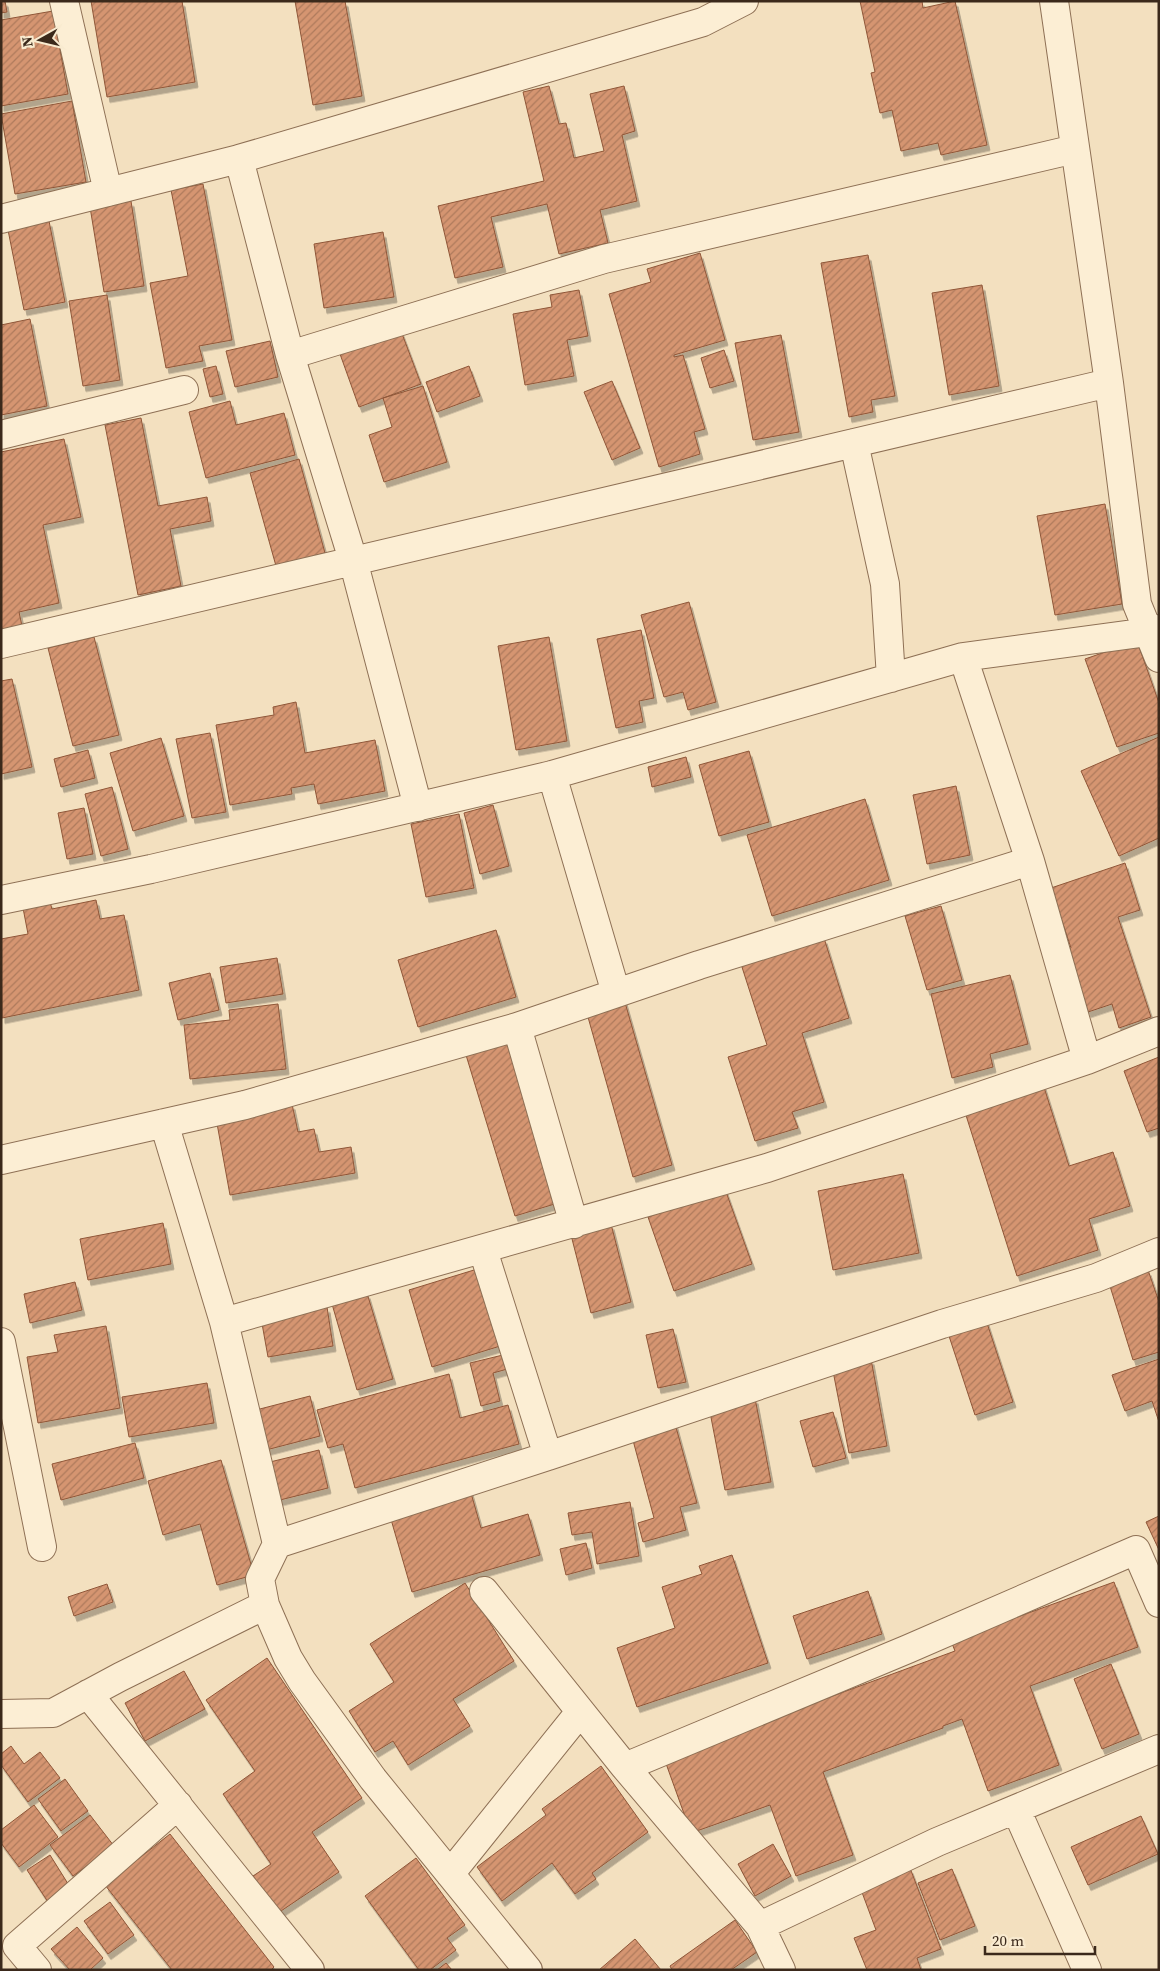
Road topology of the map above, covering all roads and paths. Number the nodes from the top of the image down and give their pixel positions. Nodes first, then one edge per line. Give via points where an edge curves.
1 (64, 1) edge
2 (744, 1) edge
3 (1054, 1) edge
4 (1075, 149) junction
5 (239, 159) junction
6 (108, 192) junction
7 (1, 219) edge
8 (290, 355) junction
9 (1109, 383) junction
10 (184, 390) dead end
11 (1, 435) edge
12 (854, 442) junction
13 (353, 560) junction
14 (1154, 631) edge
15 (1, 644) edge
16 (963, 657) junction
17 (1159, 658) edge
18 (891, 678) junction
19 (552, 776) junction
20 (418, 807) junction
21 (1030, 861) junction
22 (1, 900) edge
23 (616, 994) junction
24 (517, 1027) junction
25 (1159, 1031) edge
26 (1087, 1060) junction
27 (164, 1123) junction
28 (1, 1160) edge
29 (574, 1224) junction
30 (483, 1250) junction
31 (1159, 1252) edge
32 (224, 1322) junction
33 (1, 1342) edge
34 (548, 1456) junction
35 (277, 1544) junction
36 (42, 1547) dead end
37 (484, 1591) dead end
38 (1159, 1603) edge
39 (265, 1605) junction
40 (88, 1694) junction
41 (580, 1712) junction
42 (1, 1714) edge
43 (1159, 1749) edge
44 (625, 1768) junction
45 (178, 1805) junction
46 (1016, 1809) junction
47 (450, 1874) junction
48 (760, 1926) junction
49 (37, 1970) edge
50 (310, 1970) edge
51 (528, 1970) edge
52 (781, 1970) edge
53 (1087, 1970) edge

1 - 6 street
2 - 5 street via 703,22
3 - 4 street
4 - 8 street via 604,259
4 - 9 street
5 - 6 street
5 - 8 street
6 - 7 street
8 - 13 street
9 - 12 street
9 - 14 street via 1137,604
10 - 11 street
12 - 13 street
12 - 18 street via 885,584
13 - 15 street
13 - 20 street
14 - 16 street
14 - 17 street
16 - 18 street
16 - 21 street
18 - 19 street
19 - 20 street
19 - 23 street
20 - 22 street
21 - 23 street
21 - 26 street
23 - 24 street
24 - 27 street via 245,1105
24 - 29 street
25 - 26 street
26 - 29 street via 767,1168
27 - 28 street
27 - 32 street
29 - 30 street
30 - 32 street
30 - 34 street
31 - 34 street via 1096,1278 942,1324
32 - 35 street
33 - 36 street
34 - 35 street
35 - 39 street via 260,1578
37 - 41 street
38 - 44 street via 1136,1550
39 - 40 street
39 - 47 street via 288,1658 302,1681 373,1778
40 - 42 street via 53,1713
40 - 45 street
41 - 44 street
41 - 47 street
43 - 46 street
44 - 48 street
45 - 49 street via 17,1946
45 - 50 street
46 - 48 street via 937,1842
46 - 53 street
47 - 51 street
48 - 52 street

